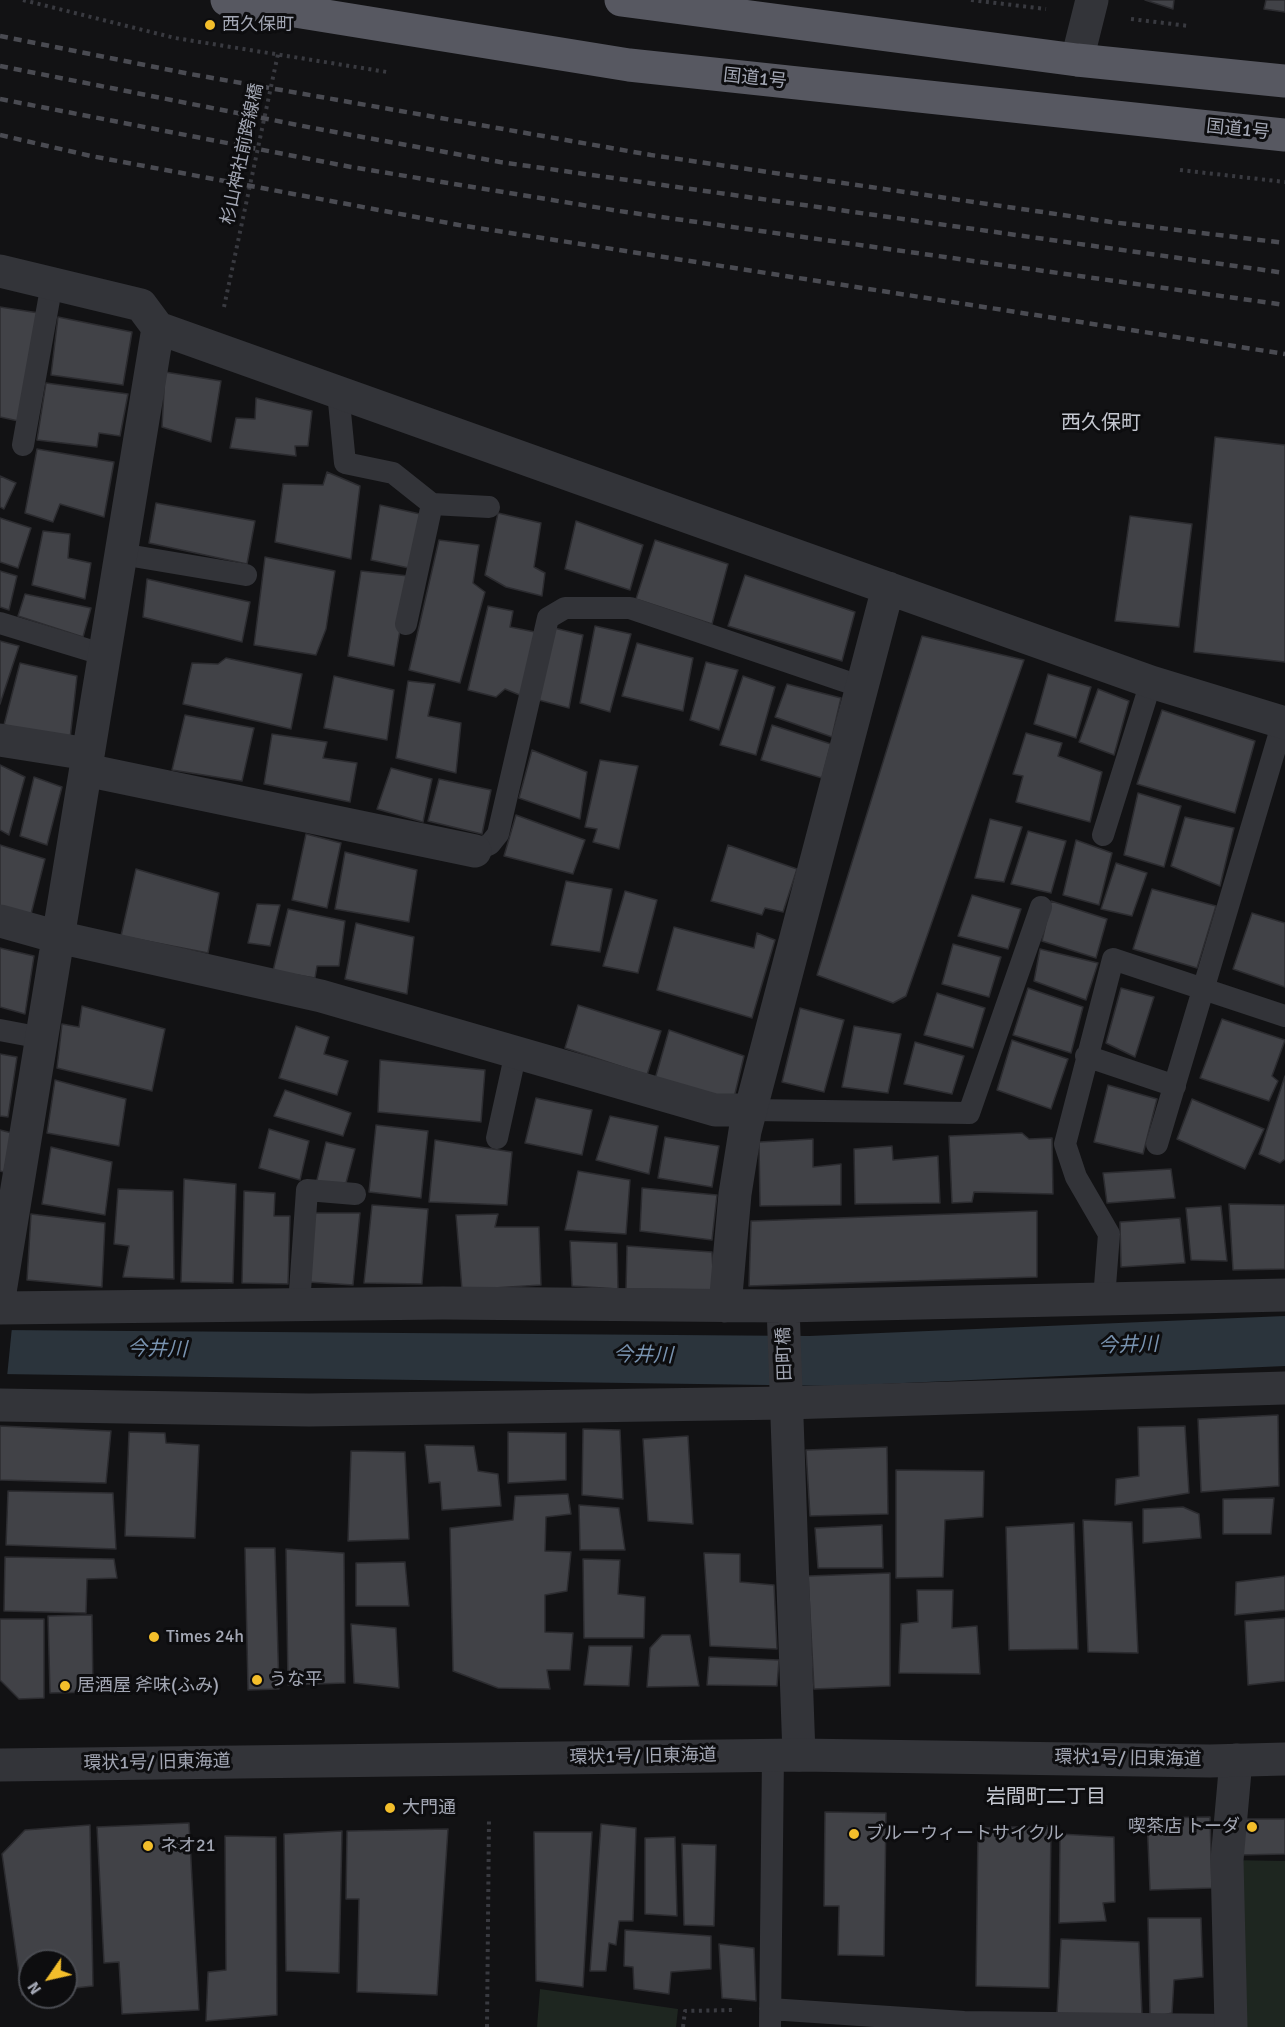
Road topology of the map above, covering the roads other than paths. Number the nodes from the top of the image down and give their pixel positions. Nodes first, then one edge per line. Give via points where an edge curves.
1 (227, 0) edge
2 (621, 0) edge
3 (1092, 0) edge
4 (1077, 60) junction
5 (1285, 81) edge
6 (1285, 135) edge
7 (0, 271) edge
8 (52, 284) junction
9 (158, 328) junction
10 (338, 392) junction
11 (23, 445) dead end
12 (432, 504) junction
13 (489, 507) dead end
14 (122, 554) junction
15 (246, 575) dead end
16 (888, 588) junction
17 (0, 623) edge
18 (406, 624) dead end
19 (105, 655) junction
20 (1151, 682) junction
21 (862, 687) junction
22 (1284, 722) edge
23 (0, 740) edge
24 (87, 762) junction
25 (1103, 835) dead end
26 (475, 851) joint
27 (1041, 907) dead end
28 (0, 921) edge
29 (58, 937) junction
30 (1203, 990) junction
31 (1285, 1016) edge
32 (0, 1030) edge
33 (42, 1038) junction
34 (516, 1052) junction
35 (1086, 1056) junction
36 (1175, 1086) junction
37 (751, 1110) junction
38 (497, 1137) dead end
39 (1157, 1144) dead end
40 (355, 1194) dead end
41 (0, 1292) edge
42 (1285, 1295) edge
43 (1104, 1299) junction
44 (299, 1305) junction
45 (725, 1306) junction
46 (783, 1306) junction
47 (0, 1308) edge
48 (1285, 1388) edge
49 (786, 1403) junction
50 (0, 1405) edge
51 (786, 1755) junction
52 (1285, 1759) edge
53 (1236, 1761) junction
54 (0, 1765) edge
55 (781, 2018) edge
56 (1231, 2026) edge

1 - 6 highway, 国道1号 via 629,65
2 - 4 highway
3 - 4 street
4 - 5 highway
7 - 8 street
8 - 9 street via 141,304
8 - 11 lane
9 - 10 street
9 - 14 street
10 - 12 lane via 345,463 393,473
10 - 16 street
12 - 13 lane
12 - 18 lane
14 - 15 lane
14 - 19 street
16 - 20 street
16 - 21 street
17 - 19 lane
19 - 24 street
20 - 22 street
20 - 25 lane
21 - 26 lane via 630,608 565,608 548,618 498,834 490,844
21 - 37 street
22 - 30 lane
23 - 24 street
24 - 26 street
24 - 29 street
27 - 37 lane via 969,1113
28 - 29 street
29 - 33 street
29 - 34 street via 321,996
30 - 31 lane
30 - 35 lane via 1113,959
30 - 36 lane
32 - 33 lane
33 - 41 street
34 - 37 street via 715,1110
34 - 38 lane
35 - 36 lane
35 - 43 lane via 1065,1144 1076,1177 1109,1234
36 - 39 lane
37 - 45 street via 735,1194
40 - 44 lane via 307,1190
42 - 43 street
43 - 46 street
44 - 45 street
44 - 47 street
45 - 46 street
46 - 49 street, 田町橋
48 - 49 street
49 - 50 street via 309,1410
49 - 51 street, 田町橋
51 - 53 street, 環状1号/ 旧東海道
51 - 54 street, 環状1号/ 旧東海道
51 - 55 lane
52 - 53 street, 環状1号/ 旧東海道
53 - 56 street via 1227,1860
55 - 56 lane

